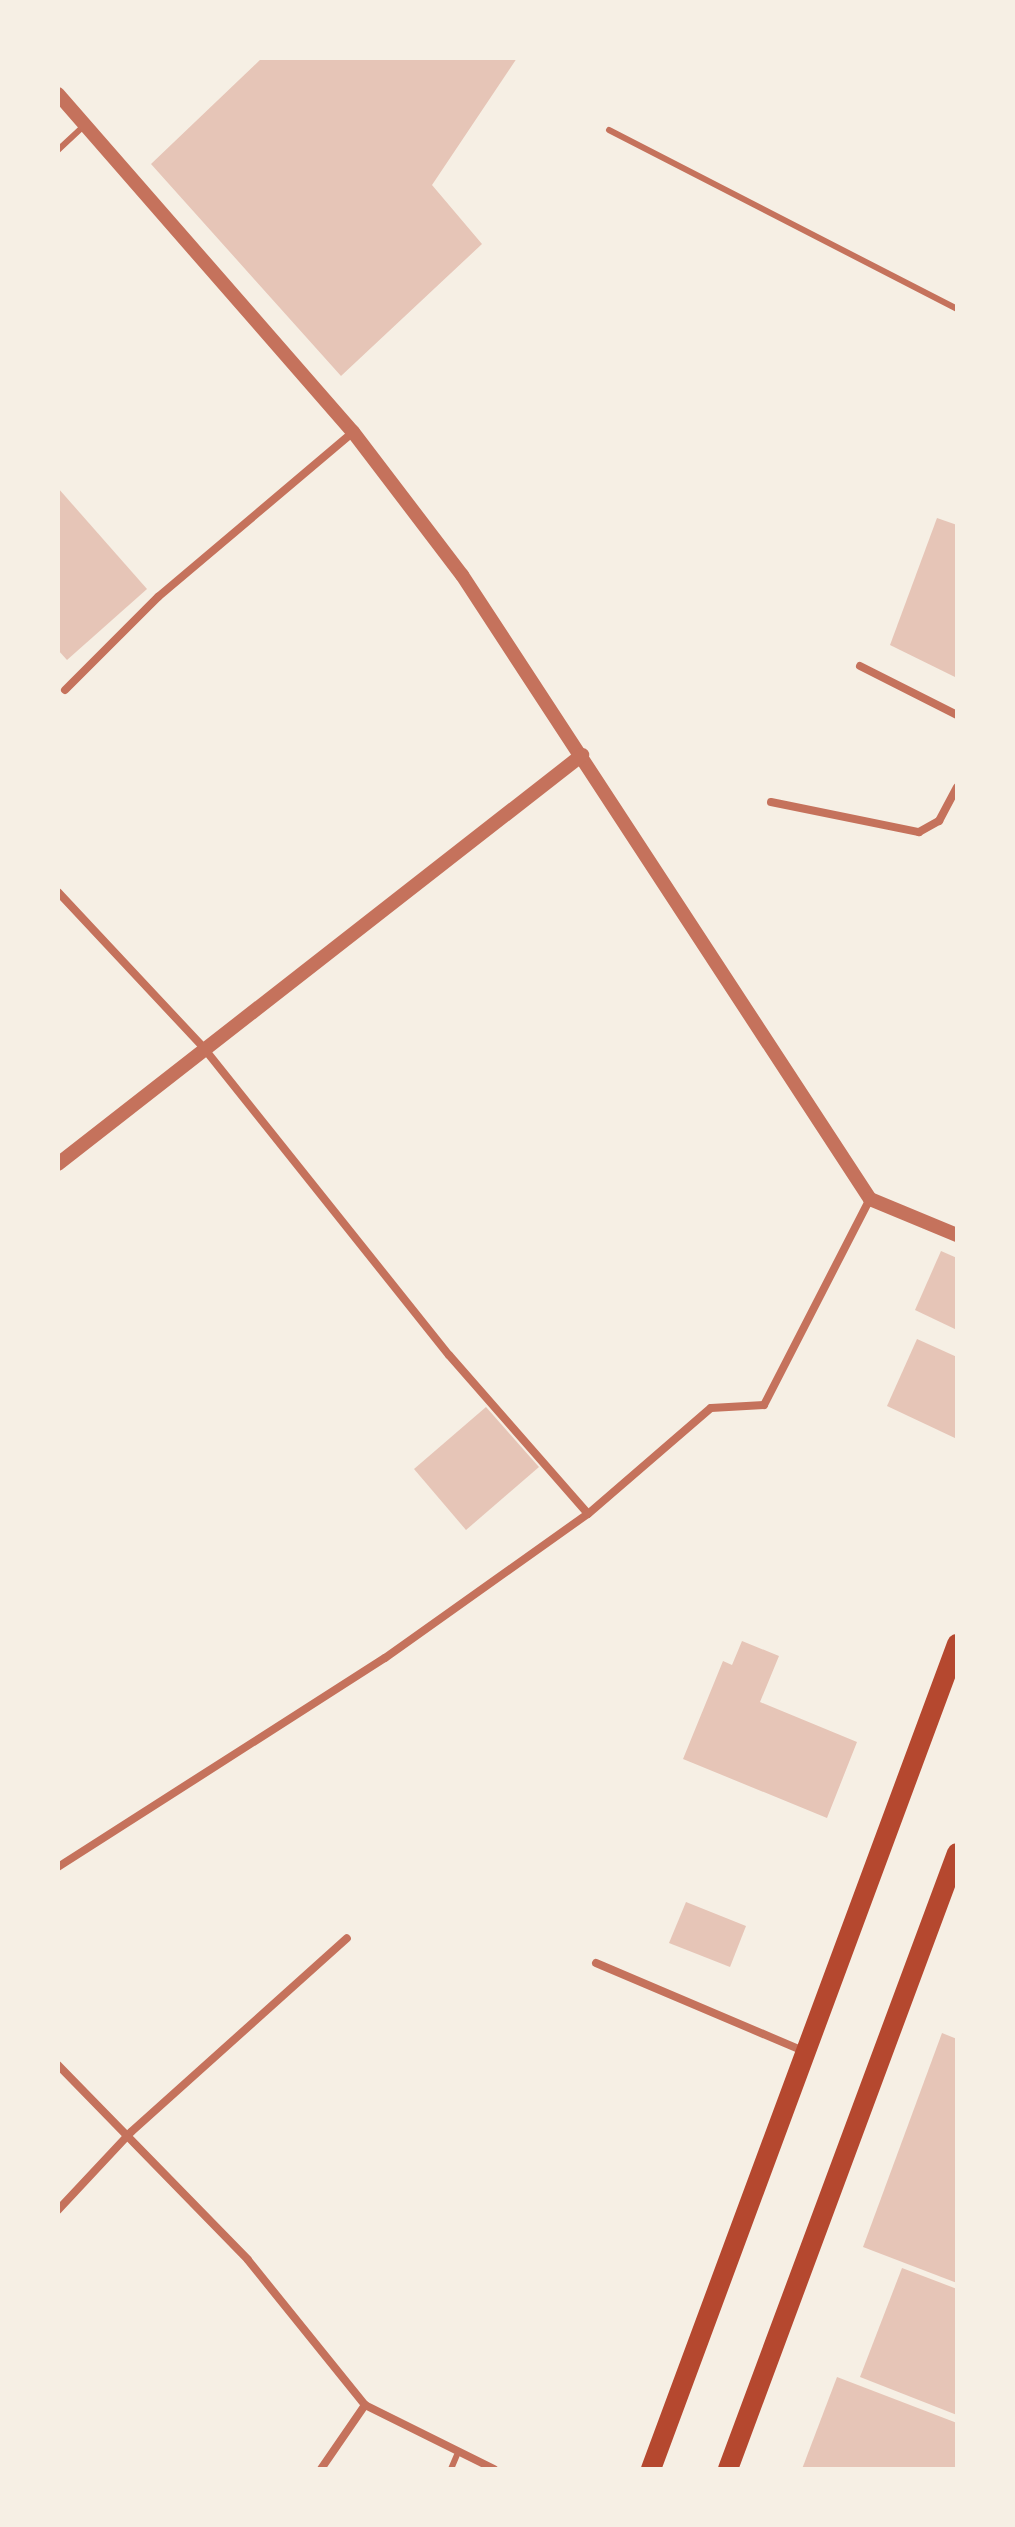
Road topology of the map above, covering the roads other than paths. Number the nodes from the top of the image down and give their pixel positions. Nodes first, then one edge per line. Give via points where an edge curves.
1 (58, 94) edge
2 (84, 126) junction
3 (609, 130) dead end
4 (58, 150) edge
5 (957, 309) edge
6 (353, 432) junction
7 (860, 666) dead end
8 (65, 690) dead end
9 (957, 715) edge
10 (582, 755) junction
11 (957, 787) edge
12 (771, 802) dead end
13 (58, 892) edge
14 (203, 1047) junction
15 (58, 1164) edge
16 (870, 1199) junction
17 (957, 1235) edge
18 (588, 1514) junction
19 (957, 1644) edge
20 (957, 1853) edge
21 (58, 1867) edge
22 (347, 1938) dead end
23 (596, 1963) dead end
24 (803, 2051) junction
25 (58, 2065) edge
26 (131, 2132) junction
27 (58, 2210) edge
28 (365, 2405) junction
29 (457, 2455) junction
30 (321, 2469) edge
31 (451, 2469) edge
32 (494, 2469) edge
33 (651, 2469) edge
34 (728, 2469) edge

1 - 2 street
2 - 4 lane
2 - 6 street
3 - 5 lane
6 - 8 street via 158,597
6 - 10 street via 462,575
7 - 9 street
10 - 14 street
10 - 16 street
11 - 12 street via 939,821 919,832
13 - 14 street
14 - 15 street
14 - 18 street via 449,1355
16 - 17 street
16 - 18 street via 772,1396 752,1408 711,1408
18 - 21 street via 385,1658
19 - 24 main road
20 - 34 main road
22 - 26 street
23 - 24 street
24 - 33 main road
25 - 26 street
26 - 27 street
26 - 28 street via 248,2260
28 - 29 street
28 - 30 street
29 - 31 lane
29 - 32 street

